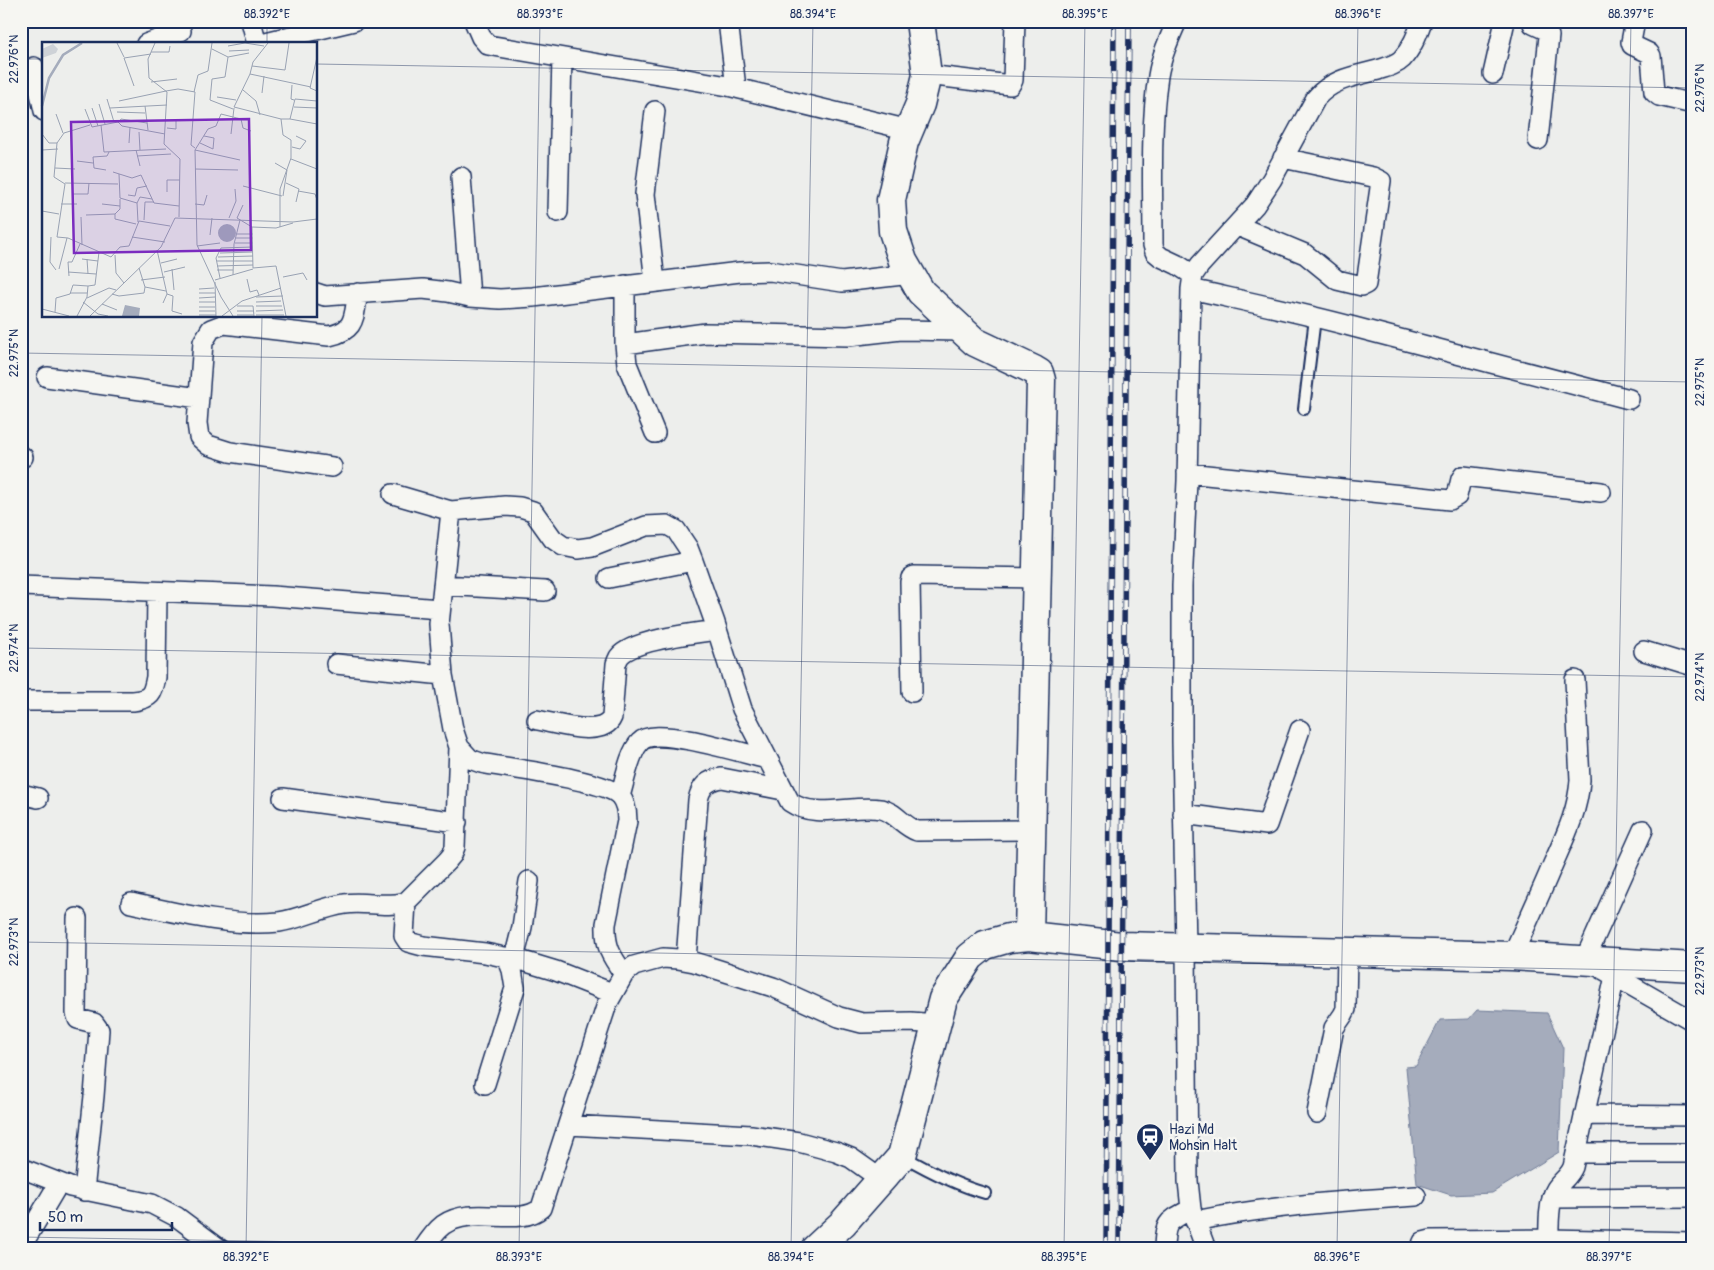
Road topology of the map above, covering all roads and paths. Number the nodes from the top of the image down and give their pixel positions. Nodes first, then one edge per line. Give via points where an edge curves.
1 (251, 21) edge
2 (354, 21) edge
3 (474, 21) edge
4 (728, 21) edge
5 (920, 21) edge
6 (1015, 21) edge
7 (1177, 21) edge
8 (1422, 21) edge
9 (1505, 21) edge
10 (1532, 21) edge
11 (1635, 21) edge
12 (320, 25) edge
13 (181, 32) edge
14 (284, 41) edge
15 (152, 42) edge
16 (256, 42) edge
17 (562, 58) junction
18 (33, 68) edge
19 (1493, 74) dead end
20 (927, 75) junction
21 (736, 88) junction
22 (42, 104) edge
23 (1693, 104) edge
24 (655, 111) dead end
25 (909, 130) junction
26 (1538, 140) dead end
27 (1283, 158) junction
28 (461, 177) dead end
29 (558, 212) dead end
30 (1238, 226) junction
31 (911, 274) junction
32 (655, 282) junction
33 (1192, 282) junction
34 (626, 285) junction
35 (358, 293) junction
36 (318, 294) edge
37 (470, 298) junction
38 (1315, 318) junction
39 (962, 331) junction
40 (625, 344) junction
41 (48, 377) dead end
42 (199, 398) junction
43 (1629, 399) dead end
44 (1304, 409) dead end
45 (655, 433) dead end
46 (332, 467) dead end
47 (1187, 473) junction
48 (1601, 492) dead end
49 (393, 494) dead end
50 (451, 512) junction
51 (693, 561) junction
52 (610, 578) dead end
53 (1036, 578) junction
54 (443, 585) junction
55 (21, 586) edge
56 (545, 591) dead end
57 (157, 592) junction
58 (440, 609) junction
59 (717, 630) junction
60 (1644, 651) dead end
61 (336, 664) dead end
62 (1693, 666) edge
63 (442, 675) junction
64 (1575, 680) dead end
65 (912, 692) dead end
66 (21, 701) edge
67 (537, 720) dead end
68 (1300, 730) dead end
69 (459, 747) junction
70 (767, 759) junction
71 (783, 790) junction
72 (620, 796) junction
73 (283, 798) dead end
74 (1183, 814) junction
75 (457, 822) junction
76 (1031, 830) junction
77 (1643, 830) dead end
78 (529, 881) dead end
79 (406, 902) junction
80 (131, 903) dead end
81 (77, 918) dead end
82 (1029, 936) junction
83 (1186, 948) junction
84 (1347, 952) junction
85 (1512, 956) junction
86 (510, 958) junction
87 (1585, 959) junction
88 (686, 960) junction
89 (1693, 967) edge
90 (624, 974) junction
91 (1615, 976) junction
92 (612, 993) junction
93 (1693, 1021) edge
94 (936, 1024) junction
95 (485, 1084) dead end
96 (1317, 1113) dead end
97 (1584, 1115) junction
98 (1693, 1116) edge
99 (568, 1124) junction
100 (1576, 1153) junction
101 (1693, 1153) edge
102 (902, 1156) junction
103 (21, 1168) edge
104 (882, 1180) junction
105 (59, 1183) junction
106 (84, 1191) junction
107 (985, 1193) dead end
108 (1416, 1196) dead end
109 (1693, 1197) edge
110 (1552, 1198) junction
111 (1193, 1215) junction
112 (1693, 1242) edge
113 (1549, 1244) edge
114 (21, 1247) edge
115 (220, 1249) edge
116 (423, 1249) edge
117 (816, 1249) edge
118 (1164, 1249) edge
119 (1206, 1249) edge
120 (1420, 1249) edge

1 - 16 street
2 - 12 street
3 - 17 street via 488,45
4 - 21 street
5 - 20 street
6 - 20 street via 1013,80 1010,85
7 - 33 street via 1158,74 1153,245 1155,252 1178,265
8 - 27 street via 1415,40 1402,59 1391,66 1324,88
9 - 19 street
10 - 26 street via 1550,36
11 - 23 street via 1631,42 1651,56 1654,92
12 - 14 street
13 - 15 street
17 - 21 street
17 - 29 street
18 - 22 street
20 - 25 street
21 - 25 street
24 - 32 street via 644,194
25 - 31 street via 901,151 891,200 893,231
27 - 30 street via 1255,205
27 - 30 street via 1381,181 1366,284 1362,286 1337,280 1305,254
28 - 37 street
30 - 33 street via 1200,265
31 - 32 street via 842,282 747,272
31 - 39 street via 922,292
32 - 34 street
33 - 38 street
33 - 47 street
34 - 37 street via 500,300
34 - 40 street
35 - 36 street
35 - 37 street via 423,289
35 - 42 street via 352,324 343,333 329,336 224,324 211,328 203,342
38 - 43 street
38 - 44 lane
39 - 40 street via 901,330 848,336 706,333
39 - 53 street via 975,342 1039,373
40 - 45 street via 627,364
41 - 42 street
42 - 46 street via 199,437 208,445 230,452
47 - 48 street via 1450,500 1457,496 1463,476
47 - 74 street via 1182,586
49 - 50 street
50 - 51 street via 520,507 533,511 553,539 563,546 578,549 592,547 646,526 667,525 682,538
50 - 54 street
51 - 52 street
51 - 59 street
53 - 65 street via 911,578
53 - 76 street
54 - 56 street
54 - 58 street
55 - 57 street
57 - 58 street via 272,596
57 - 66 street via 156,677 154,690 148,697 133,701
58 - 63 street
59 - 67 street via 642,644 619,657 612,718 603,728
59 - 70 street via 742,709
60 - 62 street
61 - 63 street
63 - 69 street
64 - 85 street via 1580,780 1576,810
68 - 74 street via 1267,826
69 - 72 street via 470,759 481,763 595,783
69 - 75 street
70 - 71 street
70 - 72 street via 708,744 652,736 639,742
71 - 76 street via 797,807 809,810 882,809 917,831
71 - 88 street via 722,778 712,779 700,790
72 - 90 street via 627,821 605,935 610,954
73 - 75 street
74 - 83 street
75 - 79 street via 452,855
76 - 82 street
77 - 87 street
78 - 86 street via 522,927
79 - 80 street via 342,904 292,919 262,923 194,916
79 - 86 street via 404,936 408,942
81 - 106 street via 76,1013 78,1019 94,1024 99,1030
82 - 83 street via 1121,946
82 - 94 street via 985,945 970,957 943,999
83 - 84 street
83 - 111 street via 1188,1181
84 - 85 street
84 - 96 street via 1346,1009 1334,1028
85 - 87 street
86 - 92 street via 556,971
86 - 95 street via 515,988
87 - 89 street
87 - 91 street
88 - 90 street via 663,958 634,966
88 - 94 street via 773,987 850,1020
90 - 92 street
91 - 93 street
91 - 97 street
92 - 99 street
94 - 102 street
97 - 98 street
97 - 100 street
99 - 104 street via 751,1135 799,1142 851,1158
99 - 116 street via 542,1208 524,1216 458,1217 441,1226
100 - 101 street
100 - 110 street via 1571,1172
102 - 104 street
102 - 107 lane
103 - 105 street
104 - 117 street
105 - 106 street
105 - 114 street
106 - 115 street via 152,1204 177,1217
108 - 111 street
109 - 110 street
110 - 113 street
111 - 118 street via 1166,1225
111 - 119 street
112 - 113 street
113 - 120 street via 1431,1240 1424,1242

